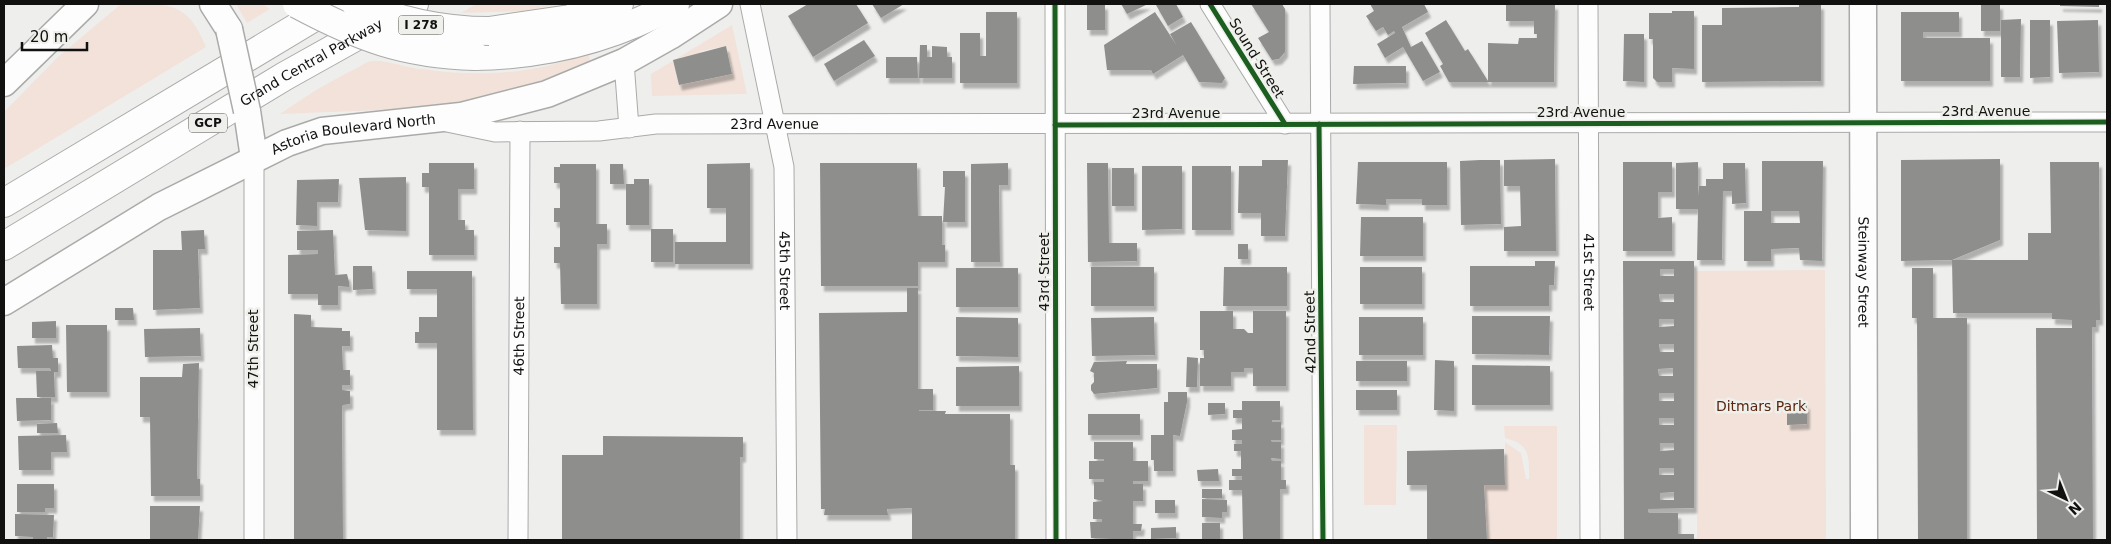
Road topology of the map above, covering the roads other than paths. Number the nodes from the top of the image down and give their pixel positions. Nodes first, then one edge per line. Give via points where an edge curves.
1 (85, 4) edge
2 (213, 4) edge
3 (297, 4) edge
4 (336, 4) edge
5 (356, 4) edge
6 (414, 4) edge
7 (619, 4) edge
8 (675, 4) edge
9 (719, 4) edge
10 (750, 4) edge
11 (1055, 4) edge
12 (1210, 4) edge
13 (1320, 4) edge
14 (1588, 4) edge
15 (1863, 4) edge
16 (624, 62) junction
17 (4, 83) edge
18 (433, 120) junction
19 (2107, 122) edge
20 (1590, 123) junction
21 (1864, 123) junction
22 (776, 124) junction
23 (1285, 124) junction
24 (1319, 124) junction
25 (1056, 125) junction
26 (629, 128) junction
27 (520, 131) junction
28 (254, 158) junction
29 (4, 203) edge
30 (4, 246) edge
31 (4, 302) edge
32 (254, 540) edge
33 (518, 540) edge
34 (787, 540) edge
35 (1056, 540) edge
36 (1323, 540) edge
37 (1590, 540) edge
38 (1864, 540) edge

1 - 17 main road
2 - 28 main road, bridge via 229,30
3 - 8 highway, bridge via 333,23 387,44 442,55 475,56 522,54 579,43 636,23
4 - 29 highway, GCP
5 - 7 highway, I 278, bridge via 428,27 489,31 570,19
6 - 30 highway, Grand Central Parkway / GCP via 285,76
9 - 16 main road, Astoria Boulevard North
10 - 22 street, 45th Street
11 - 25 street, 43rd Street
12 - 23 street, Sound Street
13 - 24 street, 42nd Street
14 - 20 street, 41st Street
15 - 21 main road, Steinway Street
16 - 18 main road, Astoria Boulevard North via 538,97
16 - 26 street
18 - 27 street, 23rd Avenue via 495,132
18 - 28 main road, Astoria Boulevard North via 322,131
19 - 21 street, 23rd Avenue
20 - 21 street, 23rd Avenue
20 - 24 street, 23rd Avenue
20 - 37 street, 41st Street
21 - 38 main road, Steinway Street
22 - 25 street, 23rd Avenue
22 - 26 street, 23rd Avenue via 656,124
22 - 34 street, 45th Street via 784,167
23 - 24 street, 23rd Avenue
23 - 25 street, 23rd Avenue
24 - 36 street, 42nd Street
25 - 35 street, 43rd Street
26 - 27 street, 23rd Avenue
27 - 33 street, 46th Street
28 - 31 main road, Astoria Boulevard North via 159,207
28 - 32 street, 47th Street

